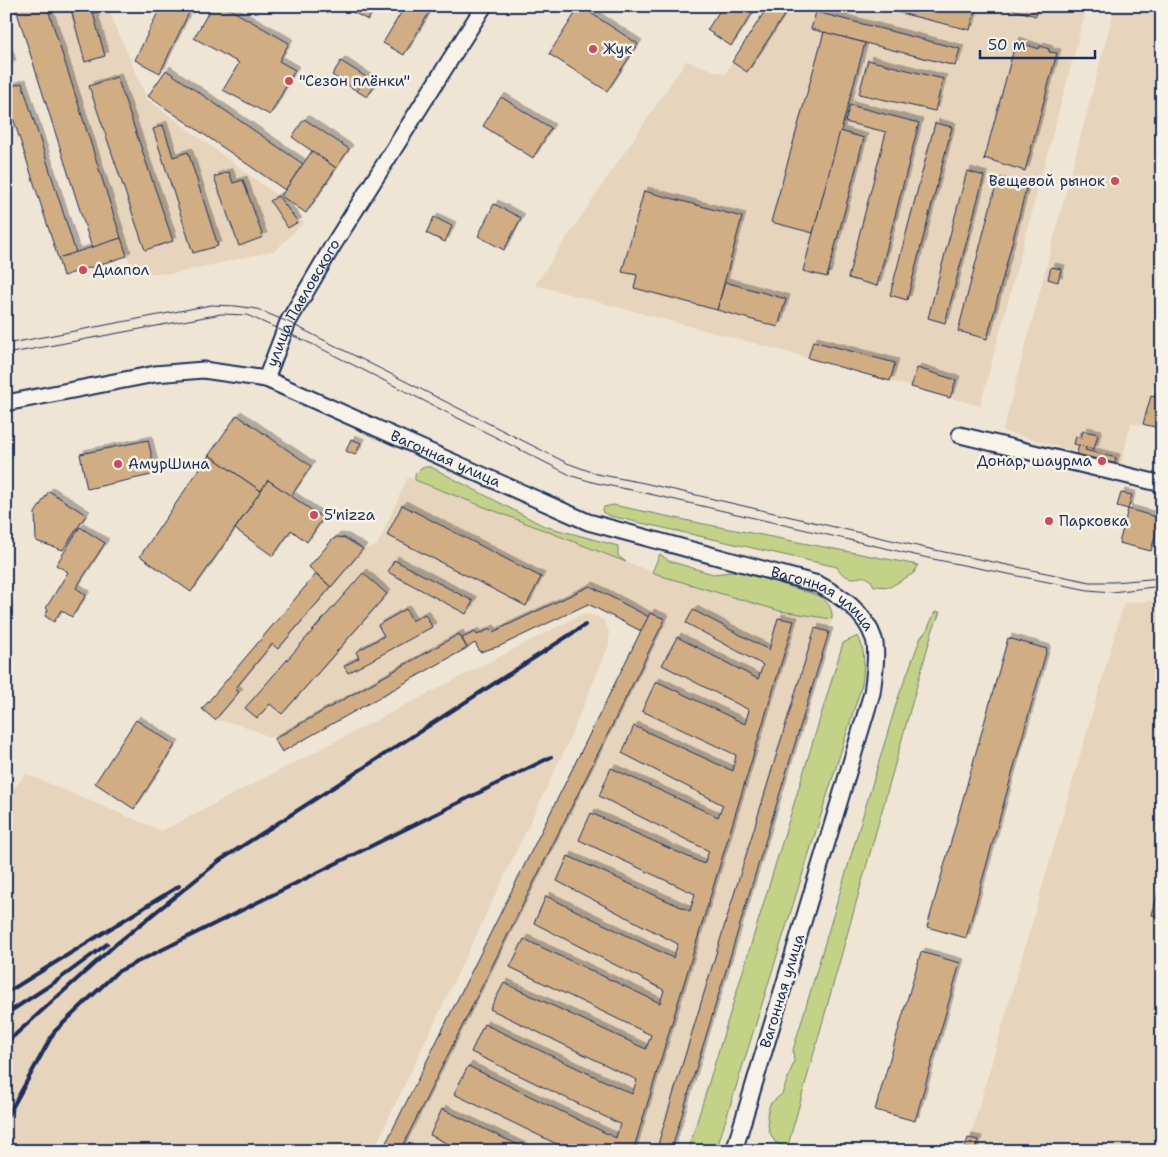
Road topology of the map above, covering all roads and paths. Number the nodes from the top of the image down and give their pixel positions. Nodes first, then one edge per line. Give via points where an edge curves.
1 (484, 6) edge
2 (266, 379) junction
3 (6, 403) edge
4 (960, 434) dead end
5 (1162, 484) edge
6 (734, 1151) edge

1 - 2 street, улица Павловского via 288,322
2 - 3 street, улица Павловского via 203,370 155,374
2 - 6 street, Вагонная улица via 588,522 818,584 840,596 861,615 874,639 872,692
4 - 5 street

